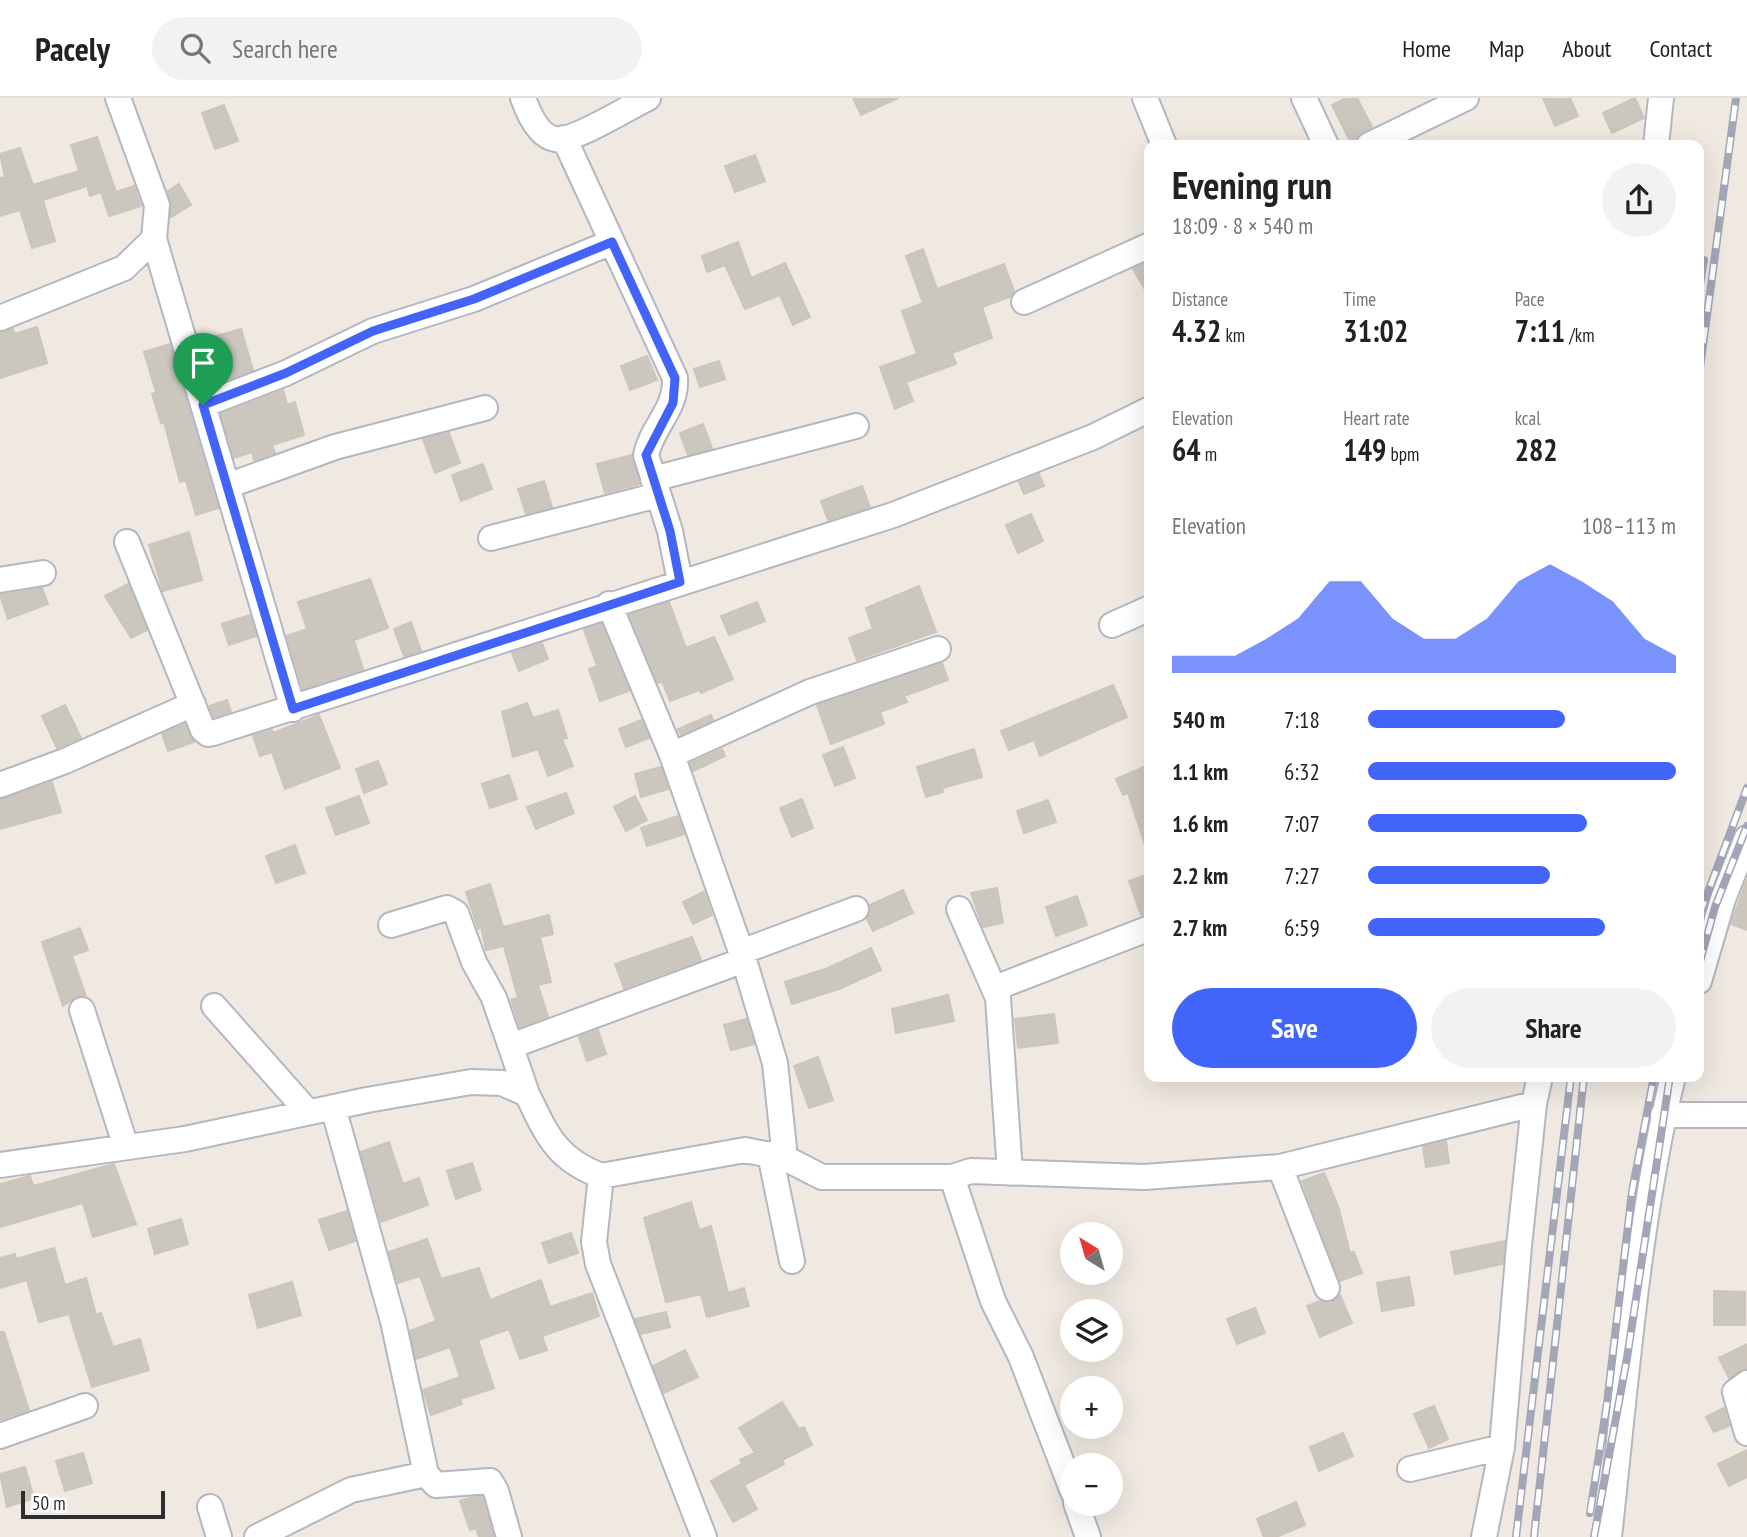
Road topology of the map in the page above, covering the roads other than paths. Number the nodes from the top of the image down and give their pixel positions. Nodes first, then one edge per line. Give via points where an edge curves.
1 (118, 98) edge
2 (523, 98) edge
3 (648, 98) edge
4 (1144, 98) edge
5 (1304, 98) edge
6 (1466, 98) edge
7 (1661, 98) edge
8 (610, 106) edge
9 (564, 138) junction
10 (1162, 140) edge
11 (1324, 140) edge
12 (1379, 140) edge
13 (1657, 140) edge
14 (154, 239) junction
15 (612, 242) junction
16 (1144, 248) edge
17 (1024, 302) dead end
18 (0, 318) edge
19 (203, 405) junction
20 (485, 408) dead end
21 (1144, 412) edge
22 (856, 426) dead end
23 (227, 486) junction
24 (655, 487) junction
25 (491, 538) dead end
26 (127, 542) dead end
27 (43, 573) dead end
28 (0, 580) edge
29 (680, 582) junction
30 (609, 604) junction
31 (1144, 611) edge
32 (1112, 625) dead end
33 (938, 649) dead end
34 (193, 704) junction
35 (293, 709) junction
36 (672, 755) junction
37 (0, 785) edge
38 (1747, 838) edge
39 (856, 909) dead end
40 (959, 909) dead end
41 (391, 925) dead end
42 (1144, 930) edge
43 (742, 956) junction
44 (1704, 964) edge
45 (995, 988) junction
46 (214, 1006) dead end
47 (82, 1010) dead end
48 (511, 1046) junction
49 (1539, 1082) edge
50 (1671, 1082) edge
51 (527, 1094) junction
52 (1534, 1104) junction
53 (333, 1107) junction
54 (308, 1112) junction
55 (1663, 1115) junction
56 (1747, 1115) edge
57 (126, 1147) junction
58 (778, 1156) junction
59 (0, 1165) edge
60 (1280, 1167) junction
61 (1010, 1173) junction
62 (601, 1176) junction
63 (952, 1177) junction
64 (792, 1261) dead end
65 (1327, 1288) dead end
66 (1747, 1382) edge
67 (85, 1406) dead end
68 (1747, 1433) edge
69 (0, 1436) edge
70 (1502, 1447) junction
71 (1060, 1458) edge
72 (1410, 1469) dead end
73 (426, 1474) junction
74 (210, 1507) dead end
75 (1080, 1516) edge
76 (219, 1537) edge
77 (257, 1537) edge
78 (509, 1537) edge
79 (704, 1537) edge
80 (1087, 1537) edge
81 (1484, 1537) edge
82 (1609, 1537) edge

1 - 14 street via 157,205
2 - 9 street via 541,131 554,139
3 - 8 street
4 - 10 street
5 - 11 street
6 - 12 street
7 - 13 street
8 - 9 street via 574,137
9 - 15 street
14 - 18 street via 124,268
14 - 19 street
15 - 19 street via 474,299 373,331 286,373
15 - 24 street via 675,378 673,403 648,446 647,463
16 - 17 street
19 - 23 street
20 - 23 street via 335,447
21 - 29 street via 1093,437 893,515
22 - 24 street
23 - 35 street
24 - 25 street
24 - 29 street
26 - 34 street
27 - 28 street
29 - 30 street
30 - 35 street
30 - 36 street
31 - 32 street
33 - 36 street via 810,692
34 - 35 street via 208,734
34 - 37 street
36 - 43 street
38 - 44 street
39 - 43 street
40 - 45 street
41 - 48 street via 447,908 456,913
42 - 45 street
43 - 48 street
43 - 58 street via 775,1063
45 - 61 street
46 - 54 street
47 - 57 street
48 - 51 street
49 - 52 street
50 - 55 street
51 - 53 street via 502,1083 471,1082
51 - 62 street via 562,1156
52 - 60 street
52 - 70 street
53 - 54 street
53 - 73 street via 393,1321
54 - 57 street
55 - 56 street
55 - 82 street via 1638,1280
57 - 59 street
58 - 62 street via 744,1150
58 - 63 street via 822,1177
58 - 64 street
60 - 61 street via 1144,1178
60 - 65 street
61 - 63 street via 971,1171
62 - 79 street via 594,1241 597,1264
63 - 71 street via 993,1301 1021,1357
66 - 68 street via 1735,1392
67 - 69 street
70 - 72 street
70 - 81 street
73 - 77 street via 351,1490
73 - 78 street via 442,1485 490,1481
74 - 76 street
75 - 80 street

